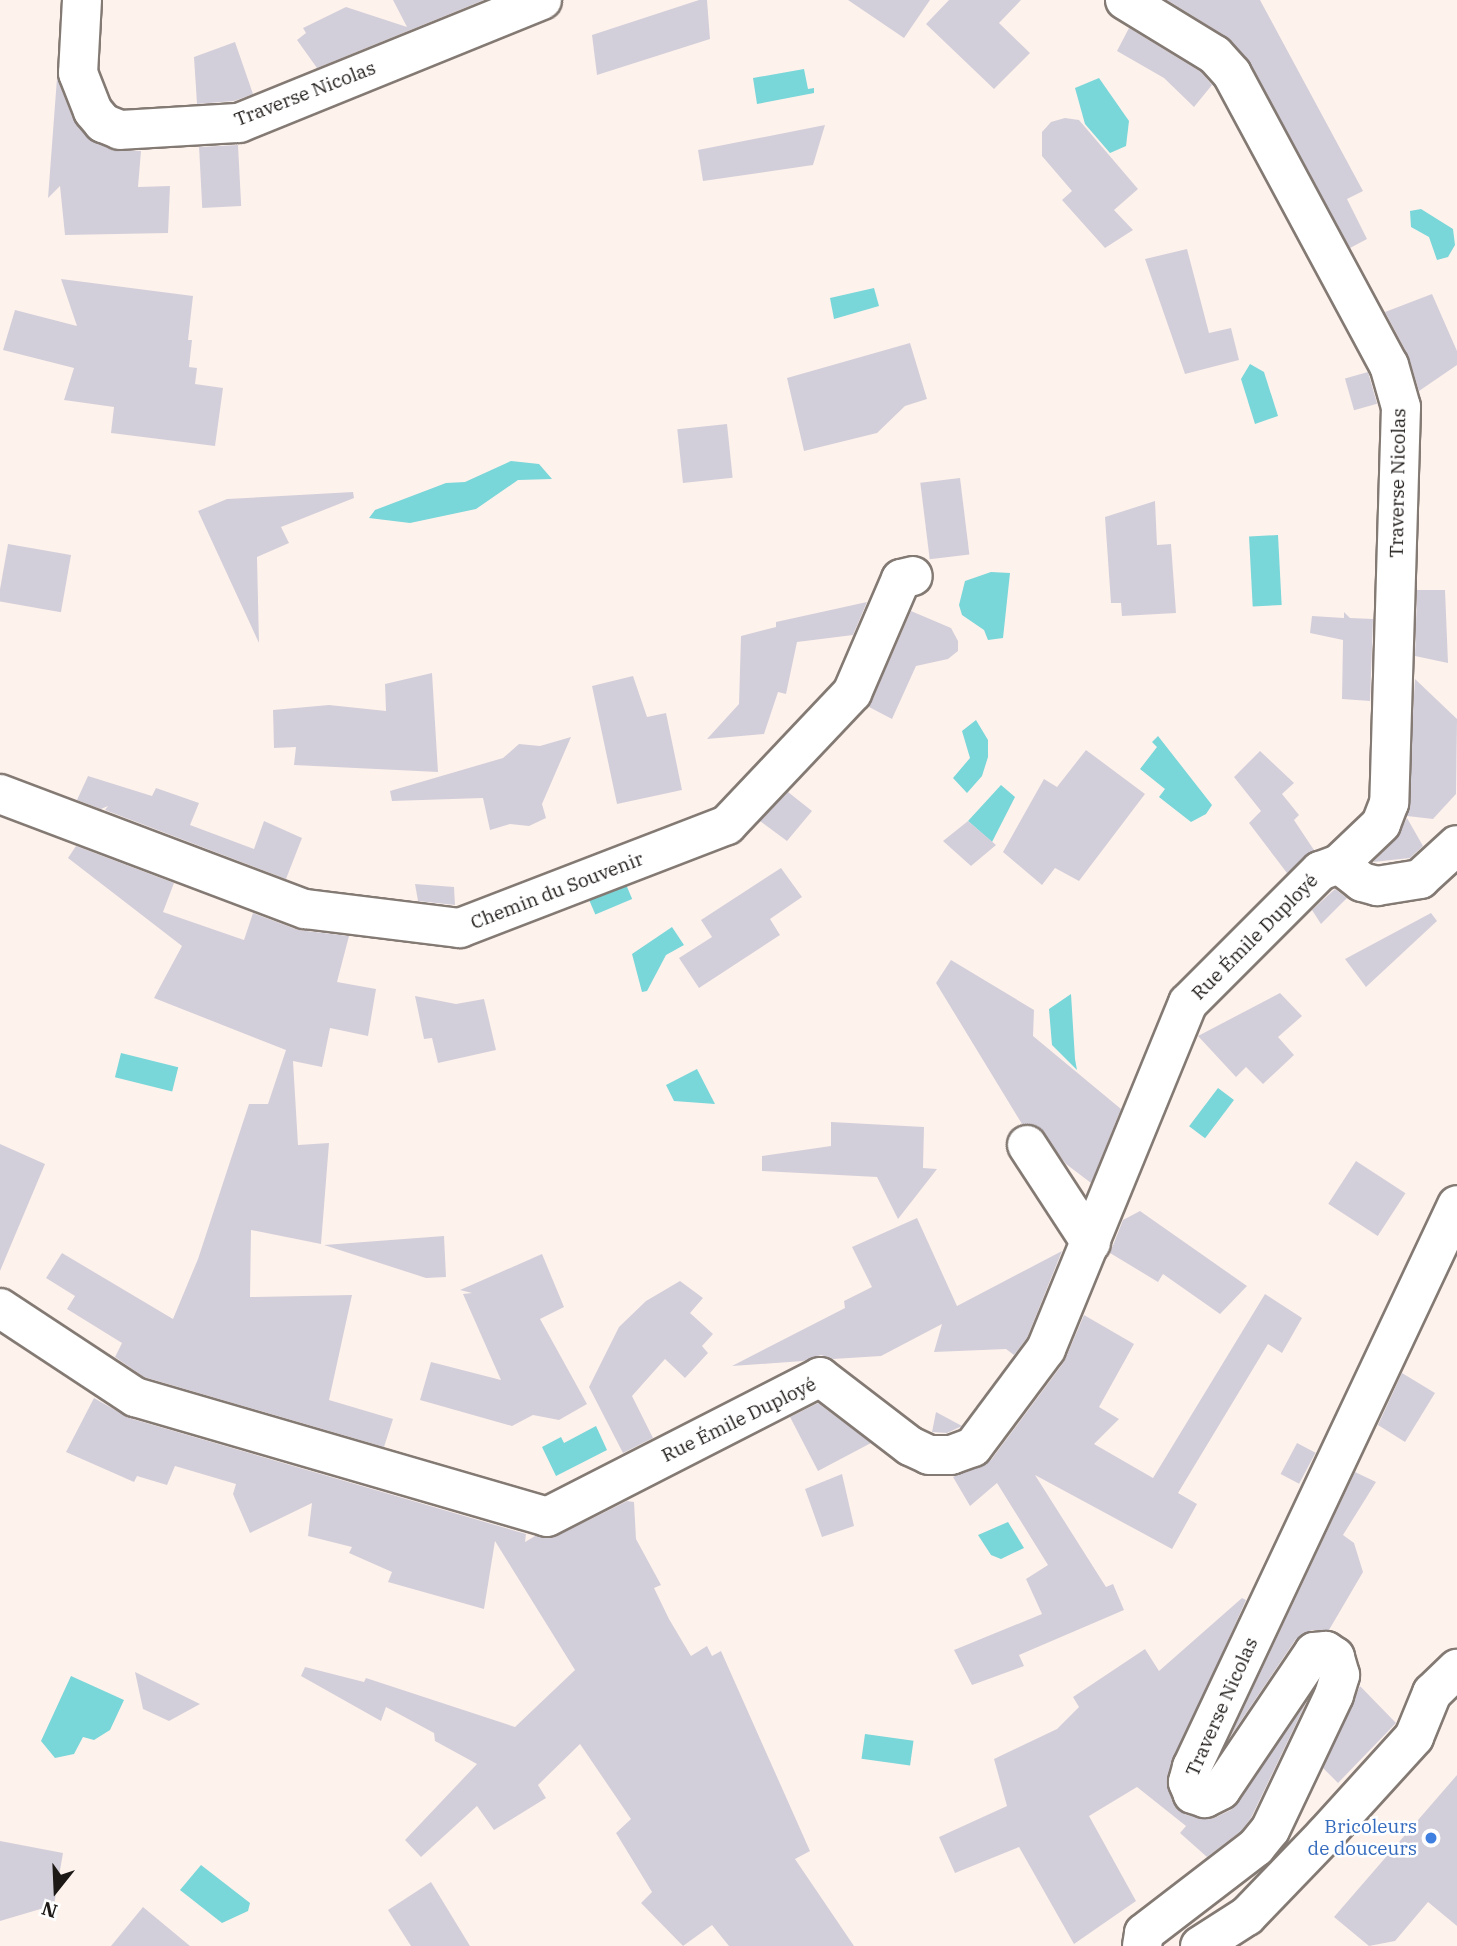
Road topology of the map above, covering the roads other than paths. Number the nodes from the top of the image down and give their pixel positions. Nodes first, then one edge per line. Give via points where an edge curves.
1 (82, 0) edge
2 (542, 0) edge
3 (1125, 0) edge
4 (914, 576) dead end
5 (0, 794) edge
6 (1457, 845) edge
7 (1339, 864) junction
8 (1027, 1144) dead end
9 (1457, 1205) edge
10 (1091, 1243) junction
11 (0, 1308) edge
12 (1457, 1670) edge
13 (1142, 1946) edge
14 (1200, 1946) edge

1 - 2 street, Traverse Nicolas via 82,84 98,117 120,130 239,123
3 - 7 street, Traverse Nicolas via 1215,55 1232,74 1327,258 1389,365 1401,407 1389,803 1381,824
4 - 5 street, Chemin du Souvenir via 901,579 852,693 727,825 460,928 305,909
6 - 7 street via 1420,879 1377,886 1362,882
7 - 10 street, Rue Émile Duployé via 1320,871 1188,1003
8 - 10 street
9 - 13 street, Traverse Nicolas via 1192,1767 1188,1782 1193,1794 1205,1798 1221,1790 1314,1652 1335,1657 1340,1675 1334,1695 1270,1830 1256,1847 1144,1933
10 - 11 street, Rue Émile Duployé via 1046,1349 973,1447 951,1455 929,1455 820,1377 547,1517 135,1397
12 - 14 street via 1432,1693 1414,1737 1324,1836 1247,1916

